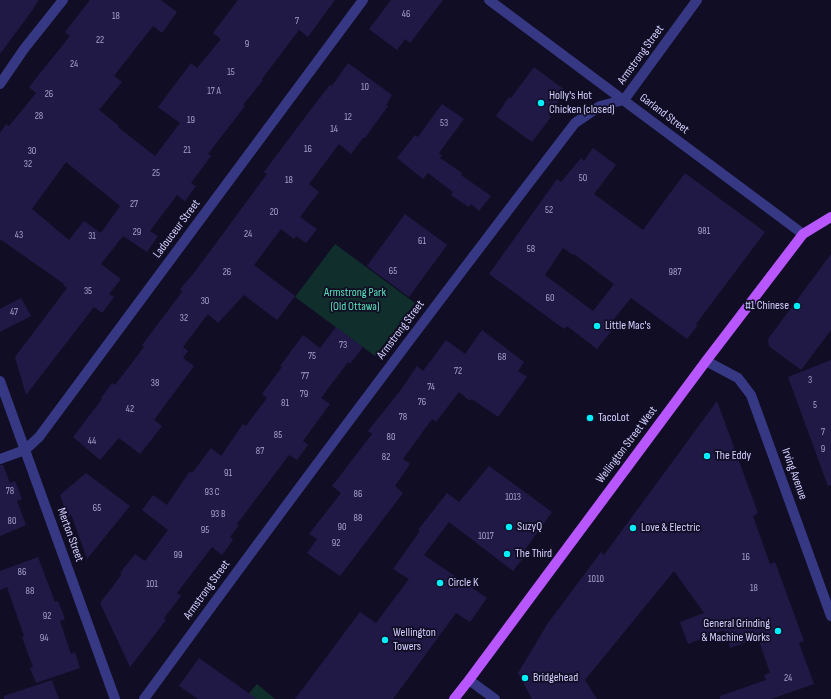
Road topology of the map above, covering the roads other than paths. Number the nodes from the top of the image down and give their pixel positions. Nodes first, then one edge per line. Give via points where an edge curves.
1 (63, 0) edge
2 (363, 0) edge
3 (489, 0) edge
4 (697, 0) edge
5 (0, 84) edge
6 (624, 100) junction
7 (831, 217) edge
8 (803, 234) junction
9 (706, 361) junction
10 (0, 381) edge
11 (25, 450) junction
12 (0, 459) edge
13 (831, 616) edge
14 (469, 680) junction
15 (114, 699) edge
16 (144, 699) edge
17 (454, 699) edge
18 (495, 699) edge

1 - 5 street
2 - 11 street, Ladouceur Street via 39,437
3 - 6 street, Garland Street
4 - 6 street, Armstrong Street
6 - 8 street, Garland Street
6 - 16 street, Armstrong Street via 600,106 575,123
7 - 8 main road, Wellington Street West
8 - 9 main road, Wellington Street West
9 - 13 street, Irving Avenue via 738,378 751,395
9 - 14 main road, Wellington Street West
10 - 11 street, Merton Street
11 - 12 street, Ladouceur Street
11 - 15 street, Merton Street
14 - 17 main road, Wellington Street West
14 - 18 street

